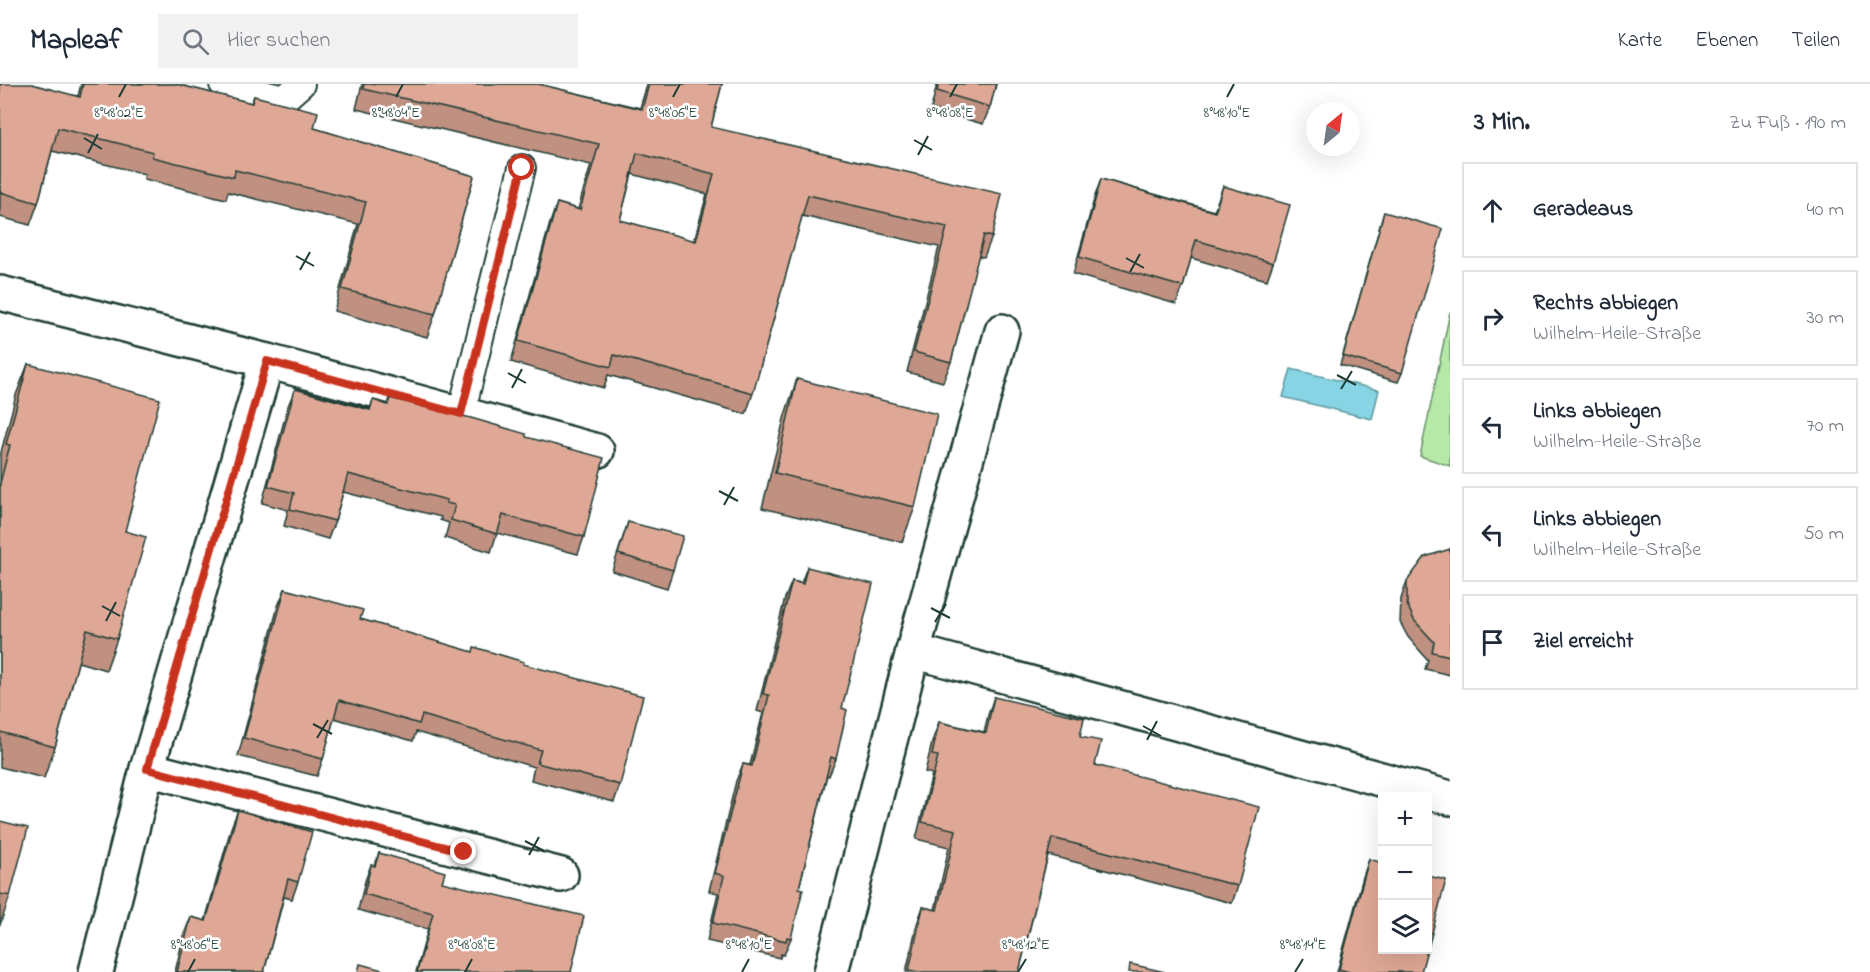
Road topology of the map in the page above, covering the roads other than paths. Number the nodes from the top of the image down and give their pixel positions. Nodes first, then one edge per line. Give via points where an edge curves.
1 (224, 84) edge
2 (301, 84) edge
3 (522, 168) dead end
4 (0, 293) edge
5 (1002, 331) dead end
6 (267, 361) junction
7 (461, 414) junction
8 (597, 451) dead end
9 (913, 651) junction
10 (147, 769) junction
11 (1450, 798) edge
12 (561, 875) dead end
13 (96, 972) edge
14 (831, 972) edge

1 - 2 lane via 284,99
3 - 7 lane
4 - 6 street
5 - 9 street
6 - 7 street
6 - 10 street
7 - 8 street
9 - 11 street
9 - 14 street
10 - 12 street
10 - 13 street

